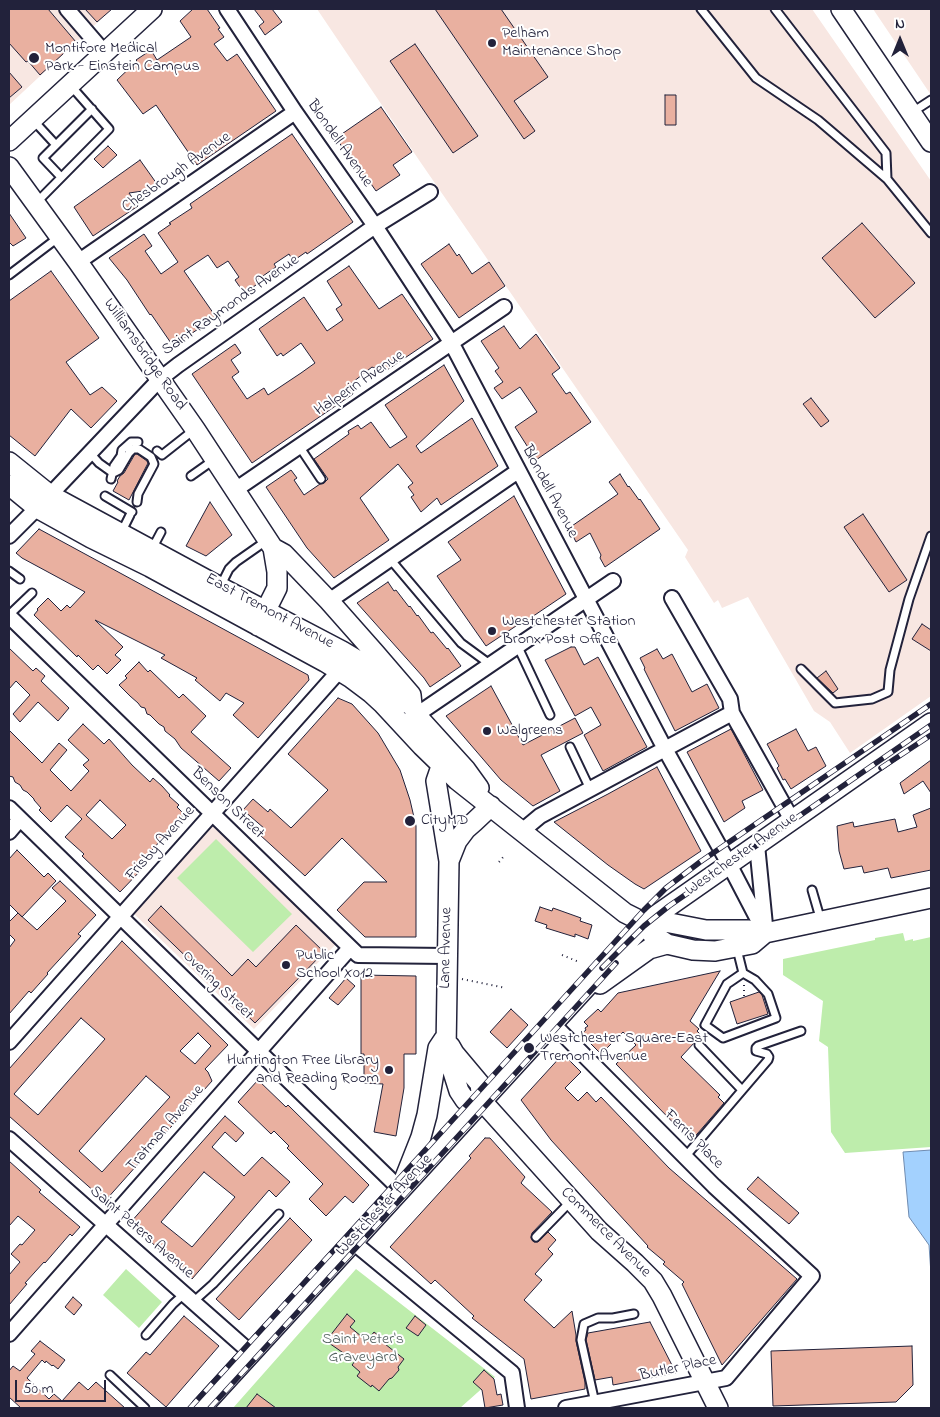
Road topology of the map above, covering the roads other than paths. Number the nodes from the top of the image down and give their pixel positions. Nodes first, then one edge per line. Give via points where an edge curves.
1 (67, 9) edge
2 (152, 9) edge
3 (226, 9) edge
4 (701, 9) edge
5 (776, 9) edge
6 (841, 9) edge
7 (104, 52) junction
8 (70, 85) junction
9 (931, 100) edge
10 (92, 109) junction
11 (295, 112) junction
12 (911, 113) junction
13 (32, 120) junction
14 (9, 141) edge
15 (931, 142) edge
16 (57, 148) junction
17 (67, 160) dead end
18 (73, 166) junction
19 (9, 167) edge
20 (61, 177) junction
21 (887, 179) junction
22 (430, 192) dead end
23 (35, 203) junction
24 (374, 226) junction
25 (931, 234) edge
26 (60, 237) junction
27 (78, 262) junction
28 (9, 275) edge
29 (504, 307) dead end
30 (451, 342) junction
31 (160, 379) junction
32 (195, 429) junction
33 (138, 442) dead end
34 (299, 446) junction
35 (159, 453) dead end
36 (90, 454) junction
37 (215, 459) junction
38 (9, 462) edge
39 (518, 471) junction
40 (112, 476) junction
41 (191, 476) dead end
42 (321, 478) dead end
43 (9, 485) edge
44 (235, 490) junction
45 (105, 496) dead end
46 (44, 502) junction
47 (137, 502) dead end
48 (161, 532) dead end
49 (120, 533) junction
50 (9, 536) edge
51 (931, 536) edge
52 (270, 544) junction
53 (152, 550) junction
54 (390, 560) junction
55 (9, 571) edge
56 (20, 579) dead end
57 (613, 581) dead end
58 (220, 587) junction
59 (32, 593) dead end
60 (672, 598) dead end
61 (586, 599) junction
62 (329, 601) junction
63 (9, 615) edge
64 (262, 618) junction
65 (518, 647) junction
66 (491, 665) junction
67 (801, 669) dead end
68 (339, 671) junction
69 (732, 714) junction
70 (410, 715) junction
71 (550, 715) dead end
72 (931, 723) edge
73 (570, 747) dead end
74 (665, 749) junction
75 (444, 757) junction
76 (590, 789) junction
77 (490, 806) junction
78 (9, 808) edge
79 (212, 813) junction
80 (20, 819) junction
81 (792, 820) junction
82 (522, 831) junction
83 (9, 832) edge
84 (757, 845) junction
85 (448, 861) junction
86 (729, 864) junction
87 (812, 890) dead end
88 (931, 898) edge
89 (120, 916) junction
90 (821, 922) junction
91 (645, 923) junction
92 (765, 933) junction
93 (666, 944) junction
94 (737, 947) junction
95 (350, 948) junction
96 (447, 956) junction
97 (743, 973) junction
98 (570, 1005) junction
99 (553, 1024) junction
100 (801, 1031) dead end
101 (446, 1036) junction
102 (9, 1042) edge
103 (699, 1045) dead end
104 (258, 1051) junction
105 (510, 1070) junction
106 (472, 1076) junction
107 (742, 1090) junction
108 (482, 1101) junction
109 (9, 1139) edge
110 (685, 1157) junction
111 (401, 1190) junction
112 (572, 1201) junction
113 (279, 1214) dead end
114 (105, 1224) junction
115 (536, 1237) dead end
116 (353, 1242) junction
117 (812, 1276) joint
118 (189, 1298) junction
119 (634, 1314) dead end
120 (9, 1334) edge
121 (146, 1335) dead end
122 (251, 1353) junction
123 (110, 1375) dead end
124 (706, 1383) junction
125 (595, 1403) junction
126 (145, 1408) edge
127 (201, 1408) edge
128 (517, 1408) edge
129 (566, 1408) edge
130 (718, 1408) edge

1 - 7 street
2 - 7 main road
3 - 11 street, Blondell Avenue
4 - 21 lane via 756,78 818,120
5 - 21 lane via 886,152
6 - 12 main road
7 - 8 main road
8 - 10 lane
8 - 13 main road
9 - 12 lane
10 - 16 lane
10 - 18 lane via 109,129 82,150
11 - 24 street, Blondell Avenue
11 - 27 street, Chesbrough Avenue
12 - 15 main road
13 - 14 main road
13 - 16 lane
16 - 20 lane via 44,158
17 - 18 lane
18 - 20 lane
19 - 23 main road, Williamsbridge Road
20 - 23 lane
21 - 25 lane
22 - 24 street, Saint Raymonds Avenue
23 - 26 main road, Williamsbridge Road
24 - 30 street, Blondell Avenue
24 - 31 street, Saint Raymonds Avenue
26 - 27 main road, Williamsbridge Road
26 - 28 lane
27 - 31 main road, Williamsbridge Road
29 - 30 street, Halperin Avenue
30 - 34 street, Halperin Avenue
30 - 39 street, Blondell Avenue
31 - 32 main road, Williamsbridge Road
31 - 36 street, Saint Raymonds Avenue
32 - 35 lane
32 - 37 main road, Williamsbridge Road
33 - 40 lane via 130,442 122,450
34 - 42 lane
34 - 44 street, Halperin Avenue
36 - 40 lane
36 - 46 street, Saint Raymonds Avenue
37 - 41 lane
37 - 44 main road, Williamsbridge Road
38 - 46 main road, East Tremont Avenue
39 - 54 street
39 - 61 street, Blondell Avenue
40 - 47 lane via 133,449 151,456 154,464
43 - 46 main road, East Tremont Avenue
44 - 52 main road, Williamsbridge Road
45 - 49 lane via 131,513
46 - 49 main road, East Tremont Avenue
46 - 50 street, Saint Raymonds Avenue
46 - 64 main road, East Tremont Avenue via 91,538
48 - 53 lane
49 - 53 main road, East Tremont Avenue
51 - 67 lane via 909,599 890,670 888,692 872,699 834,703
52 - 58 lane via 236,562
52 - 62 main road, Williamsbridge Road via 284,554
52 - 64 main road, Williamsbridge Road via 277,572 277,588
53 - 58 main road, East Tremont Avenue
54 - 62 street
54 - 66 lane via 461,643
55 - 56 lane
57 - 61 street
58 - 64 main road, East Tremont Avenue
59 - 63 lane
60 - 69 street via 730,699
61 - 65 street
61 - 74 street, Blondell Avenue
62 - 70 main road, Williamsbridge Road via 410,696
63 - 79 street, Benson Street
64 - 68 main road, East Tremont Avenue
64 - 70 main road, East Tremont Avenue via 335,648 362,663 404,702
65 - 66 street
65 - 71 lane
66 - 70 street
68 - 70 main road, East Tremont Avenue
68 - 79 street, Frisby Avenue
69 - 74 street
69 - 81 street
70 - 75 main road, East Tremont Avenue
72 - 81 main road, Westchester Avenue
73 - 76 lane
74 - 76 street
74 - 86 street, Blondell Avenue
75 - 77 main road, East Tremont Avenue via 458,780
75 - 85 main road, Lane Avenue via 436,782
76 - 82 street via 540,816
77 - 82 main road, East Tremont Avenue
77 - 85 main road, Lane Avenue via 456,841
78 - 80 street, Overing Street
79 - 89 street, Frisby Avenue
79 - 95 street, Benson Street
80 - 83 street
80 - 89 street, Overing Street
81 - 84 main road, Westchester Avenue
82 - 91 main road, East Tremont Avenue via 625,914
84 - 86 main road, Westchester Avenue
84 - 92 street
85 - 96 main road, Lane Avenue
86 - 91 main road, Westchester Avenue
86 - 92 street, Blondell Avenue
87 - 90 lane
88 - 90 main road
89 - 102 street, Frisby Avenue
89 - 104 street, Overing Street
90 - 92 main road
91 - 92 main road via 666,922 706,930
91 - 93 main road via 652,934
91 - 98 main road, Westchester Avenue
92 - 94 main road via 752,944
93 - 94 main road via 715,951
93 - 98 main road, Westchester Avenue via 649,949
94 - 97 lane
95 - 96 street, Benson Street via 358,955
95 - 104 street, Tratman Avenue
96 - 101 main road, Lane Avenue
97 - 97 lane via 727,984 704,1026 723,1038 776,1018 768,994
98 - 99 main road, Westchester Avenue
99 - 105 main road, Westchester Avenue
99 - 110 street, Ferris Place
100 - 107 lane via 756,1048 767,1054 768,1060
101 - 106 main road, Lane Avenue via 454,1053
101 - 108 main road, Lane Avenue via 446,1050 458,1091 465,1100
101 - 111 main road via 438,1048 427,1115
103 - 107 lane
104 - 111 street, Overing Street
104 - 114 street, Tratman Avenue
105 - 106 main road
105 - 108 main road, Westchester Avenue
106 - 108 main road, Lane Avenue via 480,1084
107 - 110 lane
108 - 111 main road, Westchester Avenue
108 - 112 main road, Commerce Avenue
109 - 114 street, Saint Peters Avenue
110 - 117 street, Ferris Place
111 - 116 main road, Westchester Avenue
112 - 115 lane
112 - 124 main road, Commerce Avenue via 653,1281
113 - 118 lane via 213,1284
114 - 118 street, Saint Peters Avenue
114 - 120 street, Tratman Avenue
116 - 122 main road, Westchester Avenue
116 - 128 street via 512,1373
117 - 124 street, Butler Place via 726,1378
118 - 121 lane via 173,1304
118 - 122 street, Saint Peters Avenue
119 - 125 lane via 598,1318 584,1324 581,1340
122 - 127 main road, Westchester Avenue
123 - 126 lane
124 - 125 street, Butler Place
124 - 130 main road, Commerce Avenue
125 - 129 street, Butler Place

